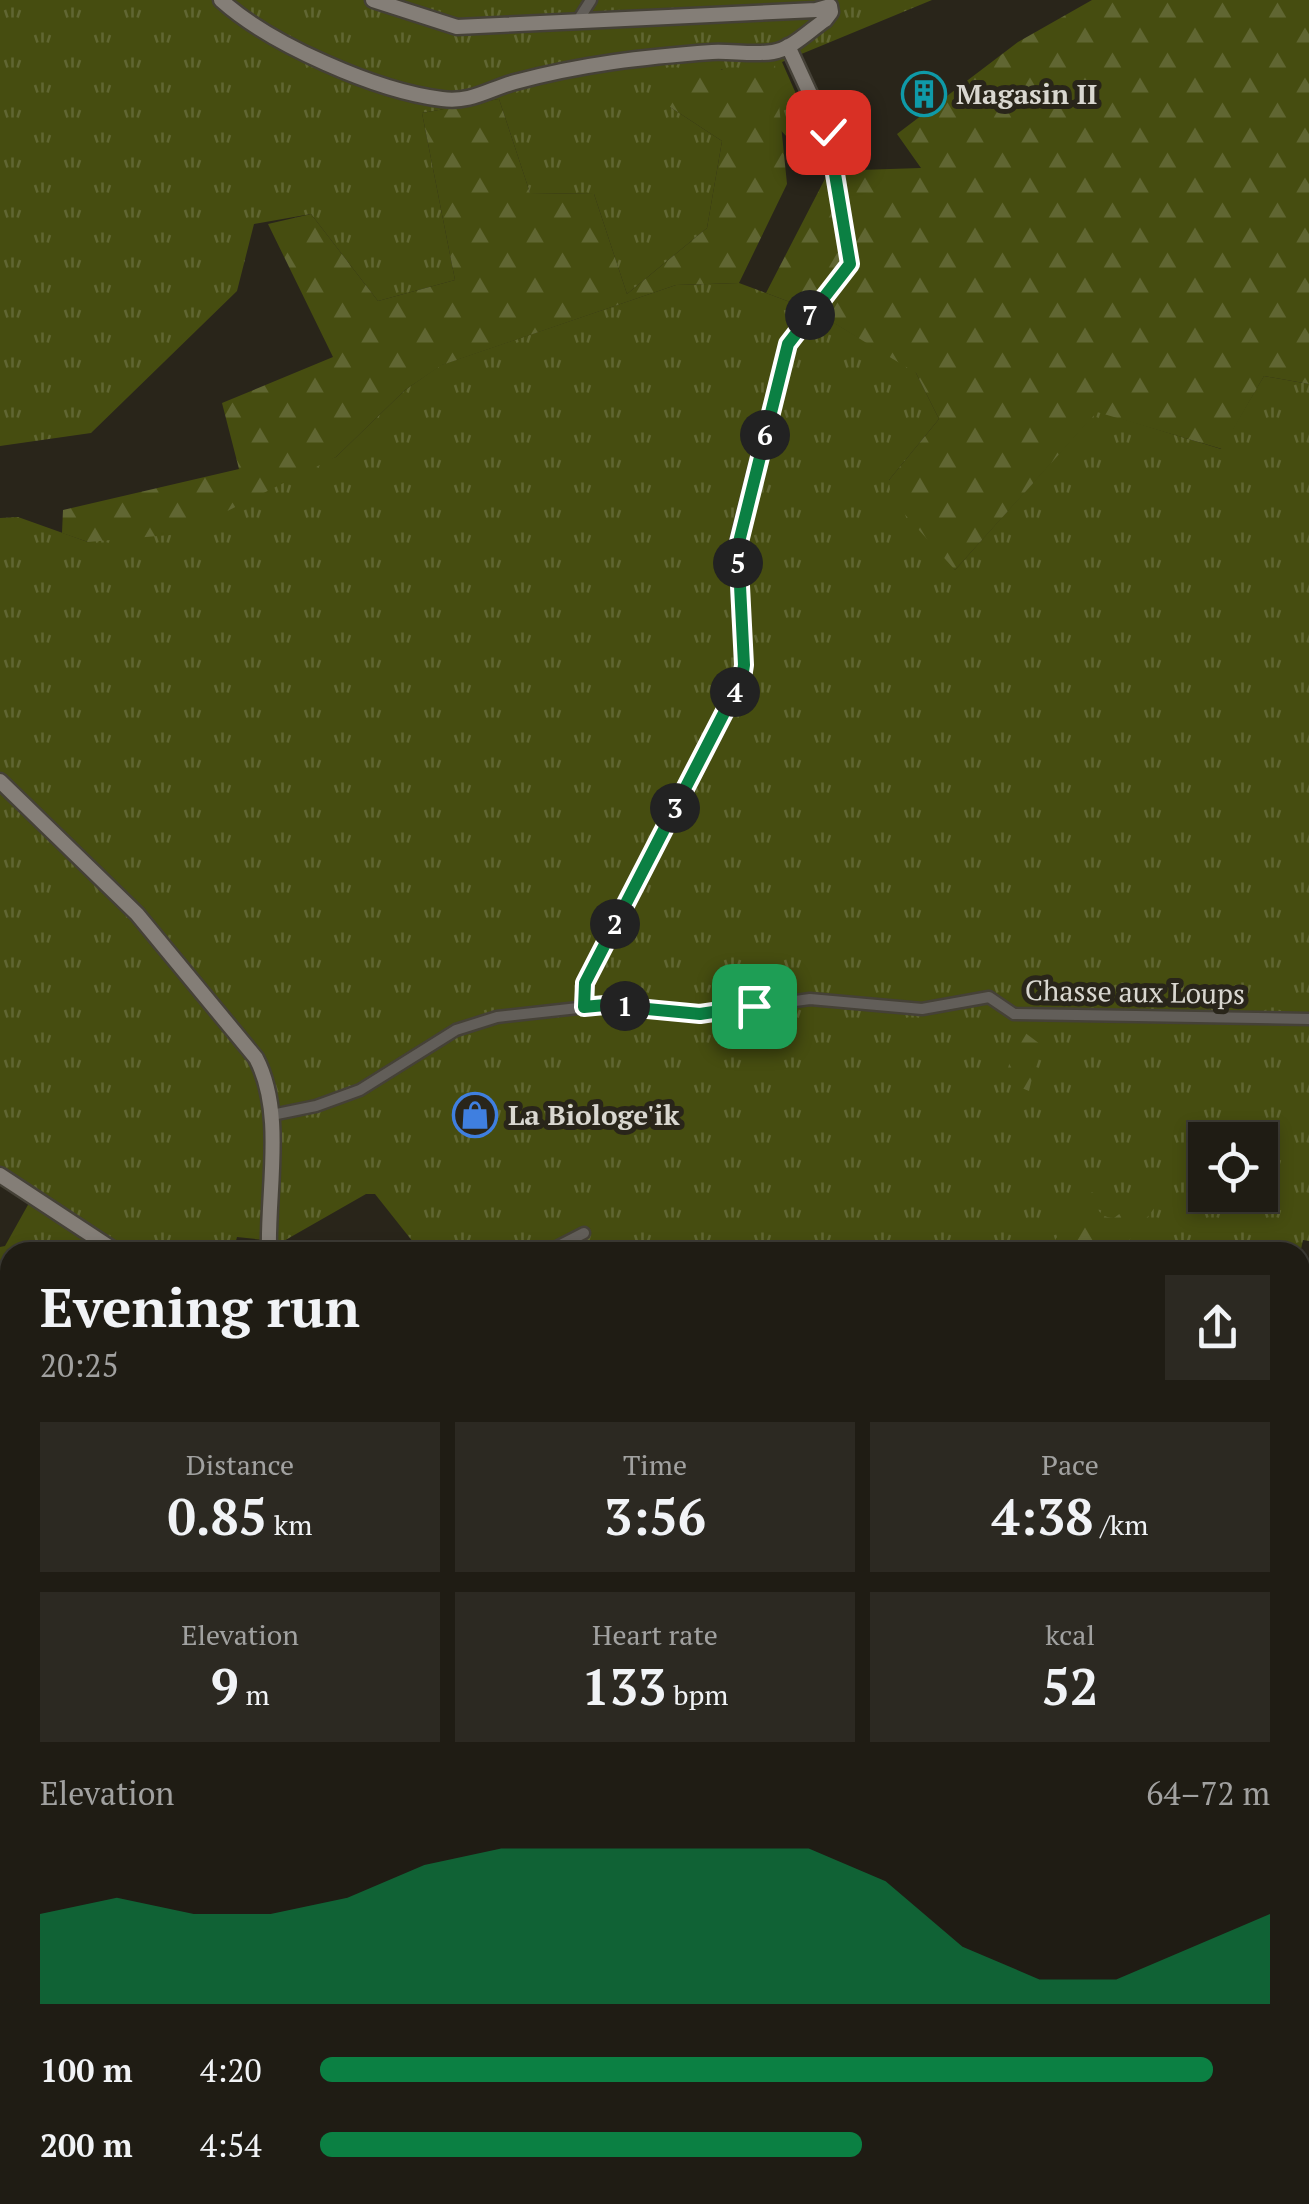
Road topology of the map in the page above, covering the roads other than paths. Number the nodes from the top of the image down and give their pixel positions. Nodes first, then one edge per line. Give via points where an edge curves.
1 (221, 0) edge
2 (373, 0) edge
3 (591, 0) edge
4 (837, 3) edge
5 (577, 22) junction
6 (788, 46) junction
7 (0, 782) edge
8 (584, 1007) junction
9 (1309, 1019) edge
10 (272, 1115) junction
11 (0, 1175) edge
12 (584, 1233) dead end
13 (101, 1242) edge
14 (269, 1242) edge
15 (566, 1242) edge

1 - 6 street via 261,32 358,75 411,94 454,100 595,62
2 - 5 street via 457,27
3 - 5 street
4 - 5 street via 816,10
4 - 6 street
6 - 8 street via 829,135 850,264 788,344 738,546 742,678 585,983
7 - 10 street via 136,914 247,1046 265,1076
8 - 9 street, Chasse aux Loups via 700,1014 810,999 906,1009 990,997 1014,1014
8 - 10 street, Chasse aux Loups via 496,1017 456,1030 360,1090
10 - 14 street
11 - 13 street
12 - 15 street

